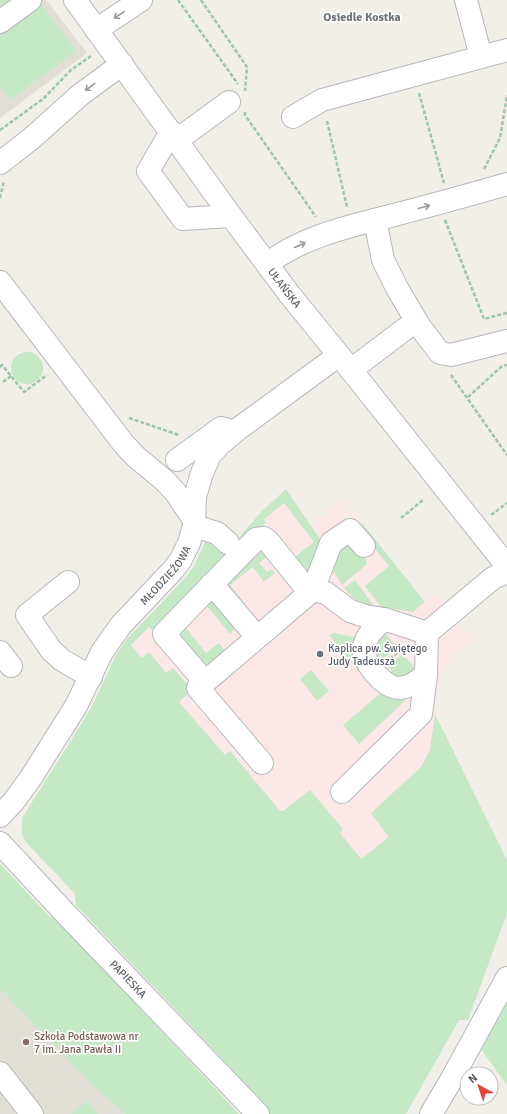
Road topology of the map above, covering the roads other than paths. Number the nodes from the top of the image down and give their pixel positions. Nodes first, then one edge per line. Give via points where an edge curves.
1 (30, 0) edge
2 (75, 0) edge
3 (141, 0) edge
4 (466, 0) edge
5 (0, 22) edge
6 (96, 30) junction
7 (507, 50) edge
8 (481, 57) junction
9 (122, 64) junction
10 (237, 105) road end
11 (293, 117) dead end
12 (174, 136) junction
13 (0, 163) edge
14 (507, 184) edge
15 (231, 216) junction
16 (375, 220) junction
17 (267, 264) junction
18 (0, 282) edge
19 (406, 329) dead end
20 (507, 341) edge
21 (345, 362) junction
22 (238, 429) junction
23 (177, 460) junction
24 (149, 466) junction
25 (201, 476) junction
26 (194, 523) junction
27 (364, 546) dead end
28 (234, 550) junction
29 (507, 566) edge
30 (507, 572) edge
31 (68, 582) dead end
32 (212, 584) junction
33 (313, 590) junction
34 (384, 619) junction
35 (427, 633) junction
36 (257, 637) junction
37 (426, 675) junction
38 (91, 676) junction
39 (205, 682) junction
40 (262, 763) dead end
41 (342, 792) dead end
42 (0, 816) edge
43 (0, 843) edge
44 (507, 978) edge
45 (0, 1073) edge
46 (32, 1114) edge
47 (258, 1114) edge
48 (431, 1114) edge

1 - 5 street
2 - 6 street, UŁAŃSKA
3 -> 6 street
4 - 8 street
6 - 9 street, UŁAŃSKA
7 - 8 street
8 - 11 street via 322,100
9 - 12 street, UŁAŃSKA
9 -> 13 street via 80,95
10 - 12 street
12 - 15 street, UŁAŃSKA
12 - 15 street via 148,171 183,219
16 -> 14 street
15 - 17 street, UŁAŃSKA
17 -> 16 street via 281,253 309,241
16 - 20 street via 383,260 420,327 440,353 451,355
17 - 21 street, UŁAŃSKA
18 - 24 street via 134,456
19 - 21 street, MŁODZIEŻOWA
21 - 22 street, MŁODZIEŻOWA
21 - 29 street, UŁAŃSKA
22 - 23 street via 221,428
22 - 25 street, MŁODZIEŻOWA via 210,455
23 - 24 street
23 - 25 street via 189,464
24 - 25 street via 168,473
24 - 26 street via 176,493
25 - 26 street, MŁODZIEŻOWA
26 - 28 street via 217,533
26 - 38 street, MŁODZIEŻOWA via 189,543 180,561 120,625 102,652
27 - 33 street via 350,530 331,543
28 - 32 street
28 - 33 street via 256,539 264,538 302,583
30 - 35 street via 493,578
31 - 38 street via 27,615 51,650 62,660
32 - 36 street
32 - 39 street via 164,634
33 - 34 street via 326,593 350,610
33 - 36 street
34 - 35 street
34 - 37 street via 368,634 363,648 374,672 388,685 396,688 405,688
35 - 37 street
36 - 39 street
37 - 41 street via 421,714
38 - 42 street, MŁODZIEŻOWA via 76,706 30,780
39 - 40 street via 198,688
43 - 47 street, PAPIESKA
44 - 48 street
45 - 46 street

